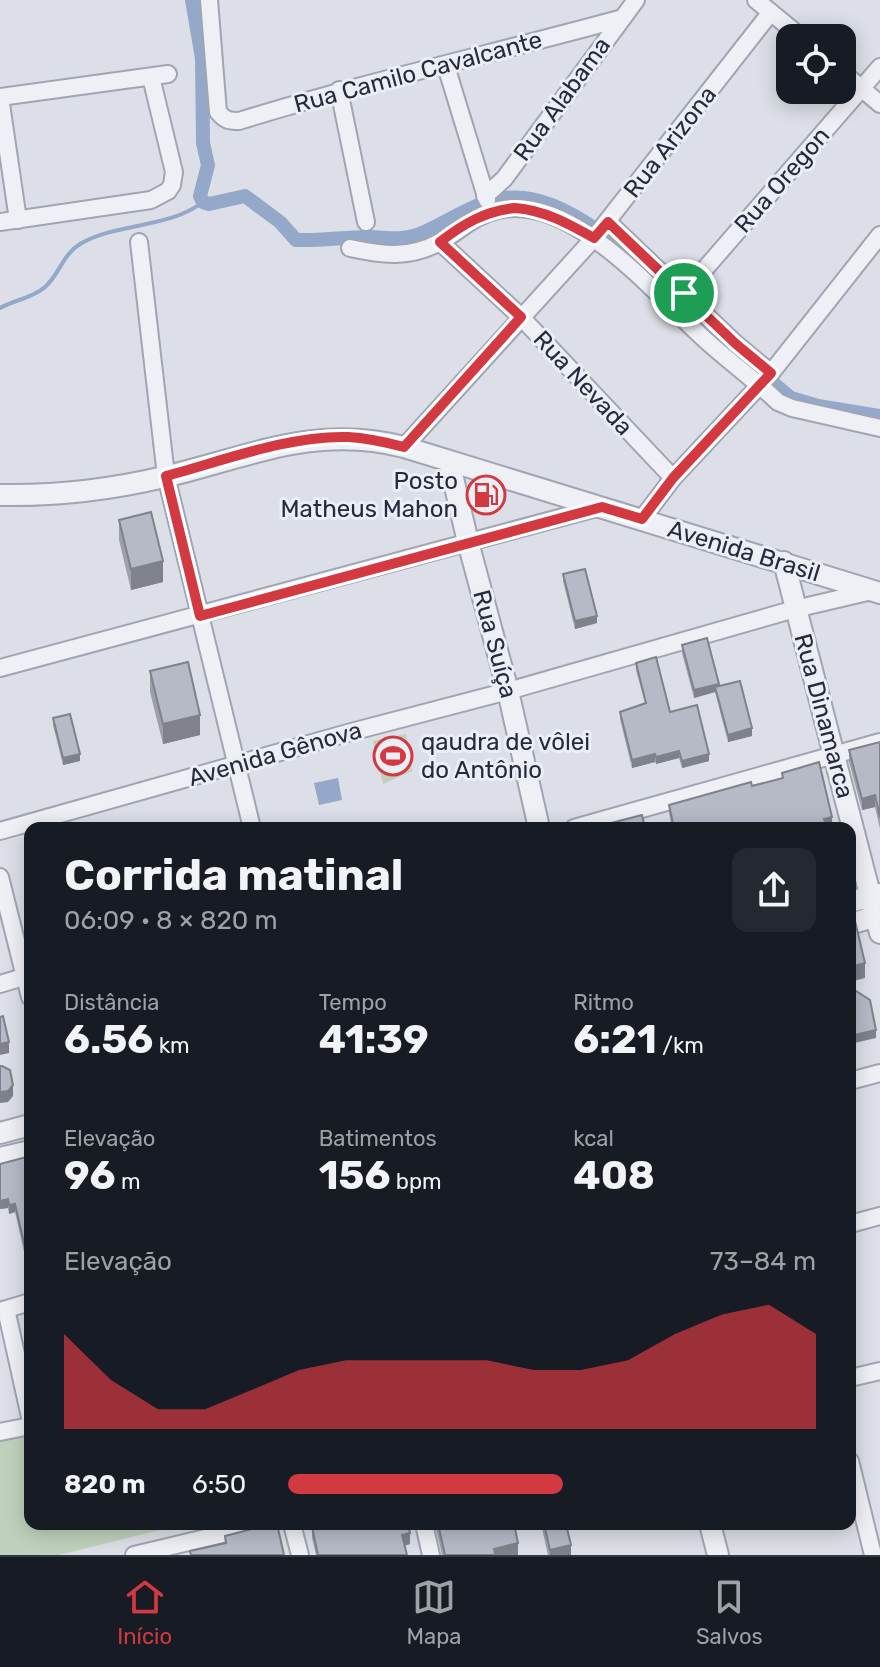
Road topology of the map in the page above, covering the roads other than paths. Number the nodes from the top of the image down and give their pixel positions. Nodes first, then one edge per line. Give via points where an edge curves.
1 (209, 0) edge
2 (636, 0) edge
3 (756, 0) edge
4 (771, 12) junction
5 (623, 18) junction
6 (785, 24) edge
7 (446, 66) junction
8 (880, 67) edge
9 (856, 84) edge
10 (862, 89) junction
11 (339, 90) junction
12 (0, 97) edge
13 (880, 104) edge
14 (18, 220) junction
15 (0, 222) edge
16 (366, 222) dead end
17 (601, 230) junction
18 (880, 235) edge
19 (139, 242) dead end
20 (440, 242) junction
21 (350, 248) dead end
22 (684, 293) junction
23 (521, 317) junction
24 (767, 378) junction
25 (880, 428) edge
26 (404, 447) junction
27 (449, 461) junction
28 (166, 476) junction
29 (673, 478) junction
30 (0, 495) edge
31 (602, 507) junction
32 (642, 519) junction
33 (468, 542) junction
34 (784, 562) junction
35 (878, 590) edge
36 (795, 609) junction
37 (200, 616) junction
38 (0, 668) edge
39 (508, 691) junction
40 (880, 742) edge
41 (836, 755) junction
42 (236, 765) junction
43 (32, 822) edge
44 (250, 822) edge
45 (538, 822) edge
46 (596, 822) edge
47 (854, 822) edge
48 (24, 824) edge
49 (856, 829) edge
50 (0, 831) edge
51 (0, 877) edge
52 (856, 904) edge
53 (878, 911) edge
54 (856, 921) edge
55 (24, 962) edge
56 (24, 977) edge
57 (0, 984) edge
58 (880, 1073) edge
59 (856, 1079) edge
60 (24, 1127) edge
61 (0, 1133) edge
62 (24, 1152) edge
63 (0, 1158) edge
64 (880, 1216) edge
65 (856, 1222) edge
66 (24, 1304) edge
67 (3, 1310) edge
68 (880, 1371) edge
69 (856, 1377) edge
70 (24, 1393) edge
71 (24, 1427) edge
72 (0, 1432) edge
73 (856, 1486) edge
74 (243, 1530) edge
75 (294, 1530) edge
76 (425, 1530) edge
77 (712, 1530) edge
78 (168, 1551) edge
79 (134, 1555) edge
80 (300, 1555) edge
81 (431, 1555) edge
82 (718, 1555) edge
83 (873, 1555) edge

1 - 11 street, Rua Camilo Cavalcante via 218,112 225,120 239,121
2 - 5 street, Rua Alabama
3 - 4 street
4 - 6 street
4 - 17 street, Rua Arizona
5 - 7 street, Rua Camilo Cavalcante
5 - 7 street, Rua Alabama via 486,198
7 - 11 street, Rua Camilo Cavalcante
8 - 10 street, Rua Oregon
9 - 10 street
10 - 13 street
10 - 22 street, Rua Oregon
11 - 16 street
12 - 14 street
12 - 14 street via 160,76 174,172 168,191 139,202
14 - 15 street
17 - 20 street via 531,209 499,209 476,217
17 - 22 street
17 - 23 street, Rua Arizona
17 - 24 street via 702,336
18 - 24 street
19 - 28 street
20 - 21 street via 387,255
20 - 23 street, Rua Nevada
22 - 24 street
23 - 26 street, Rua Arizona
23 - 29 street, Rua Nevada
24 - 25 street via 778,402
24 - 29 street
26 - 27 street, Avenida Brasil
26 - 28 street, Avenida Brasil via 345,437 316,440
27 - 31 street, Avenida Brasil
27 - 33 street, Rua Suíça
28 - 30 street, Avenida Brasil via 71,494
28 - 37 street
29 - 32 street
31 - 32 street, Avenida Brasil
31 - 33 street
32 - 34 street, Avenida Brasil
33 - 37 street
33 - 39 street, Rua Suíça
34 - 35 street, Avenida Brasil
34 - 36 street, Rua Dinamarca
35 - 36 street, Avenida Gênova
36 - 39 street, Avenida Gênova
36 - 41 street, Rua Dinamarca
37 - 38 street
37 - 42 street
39 - 42 street, Avenida Gênova
39 - 45 street, Rua Suíça
40 - 41 street
41 - 46 street
41 - 47 street, Rua Dinamarca
42 - 43 street, Avenida Gênova
42 - 44 street
48 - 50 street, Avenida Gênova
49 - 53 street, Rua Dinamarca
51 - 55 street
52 - 53 street
53 - 54 street
56 - 57 street
58 - 59 street
60 - 61 street
62 - 63 street
64 - 65 street
66 - 67 street
67 - 70 street
68 - 69 street
71 - 72 street
73 - 83 street
74 - 78 street
75 - 80 street
76 - 81 street
77 - 82 street
78 - 79 street

